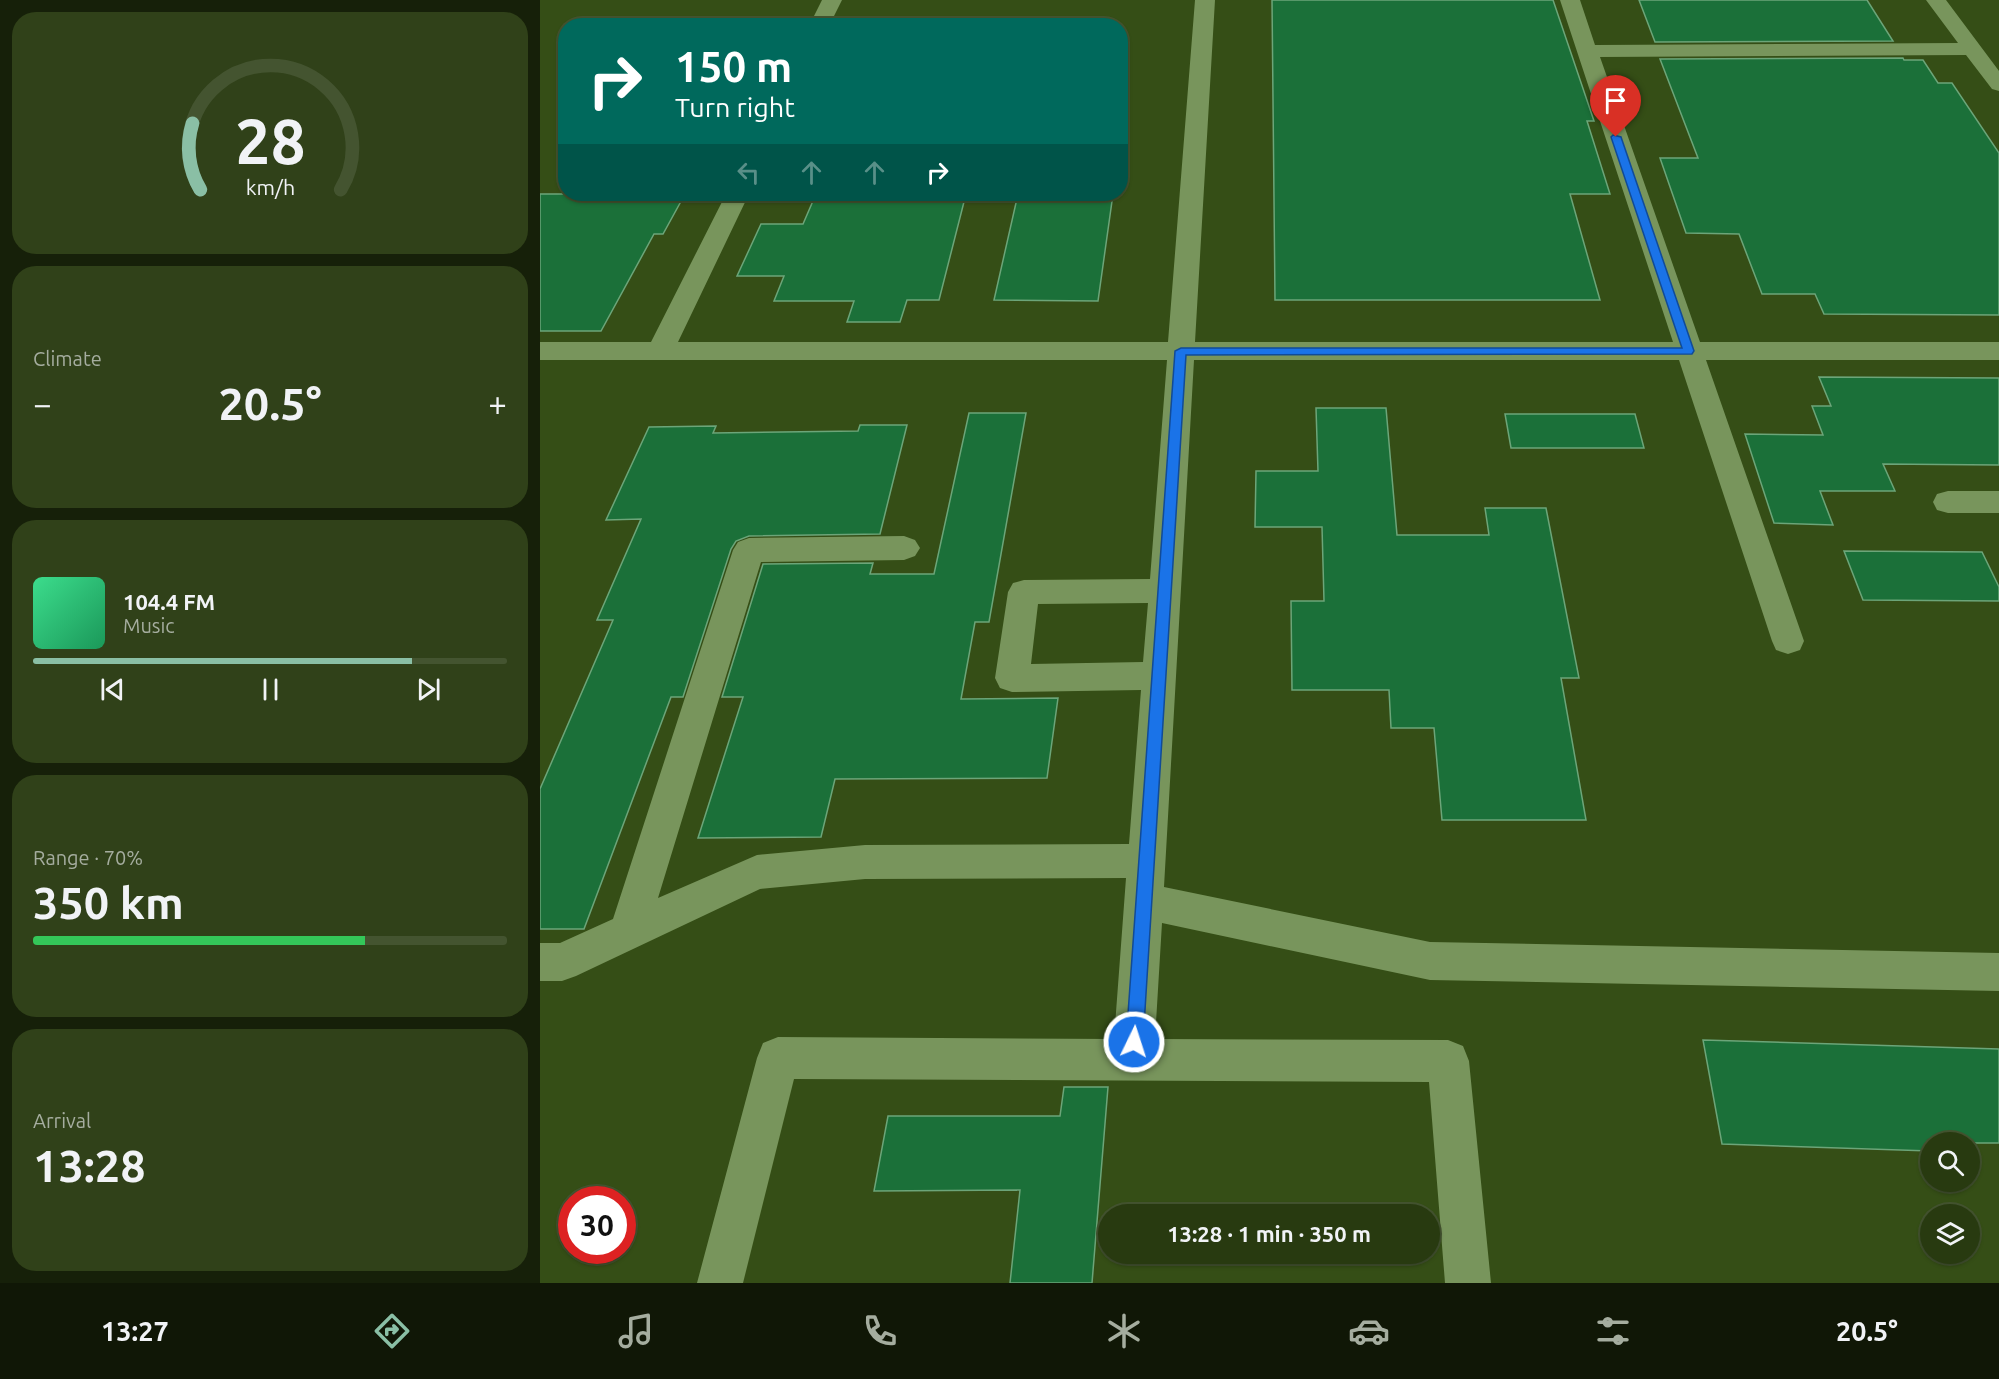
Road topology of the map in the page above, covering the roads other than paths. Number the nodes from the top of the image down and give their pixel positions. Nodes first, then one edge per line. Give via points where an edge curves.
1 (832, 0) edge
2 (1205, 0) edge
3 (1570, 0) edge
4 (1936, 0) edge
5 (823, 18) edge
6 (1972, 49) junction
7 (1587, 51) junction
8 (1999, 85) edge
9 (734, 201) edge
10 (540, 351) edge
11 (660, 351) junction
12 (1181, 351) junction
13 (1688, 351) junction
14 (1999, 351) edge
15 (1948, 502) dead end
16 (1999, 502) edge
17 (904, 548) dead end
18 (1165, 591) junction
19 (1788, 641) dead end
20 (1160, 676) junction
21 (1147, 861) junction
22 (1144, 901) junction
23 (630, 930) junction
24 (540, 962) edge
25 (1999, 972) edge
26 (1133, 1060) junction
27 (720, 1283) edge
28 (1468, 1283) edge

1 - 5 street
2 - 12 street
3 - 7 street
4 - 6 street
6 - 7 street
6 - 8 street
7 - 13 street
9 - 11 street
10 - 11 street
11 - 12 street
12 - 13 street
12 - 18 street
13 - 14 street
13 - 19 street
15 - 16 street
17 - 23 street via 749,549
18 - 20 street
18 - 20 street via 1024,592 1012,678
20 - 21 street
21 - 22 street
21 - 23 street via 866,862 757,872
22 - 25 street via 1430,961
22 - 26 street
23 - 24 street via 562,962
26 - 27 street via 778,1059
26 - 28 street via 1448,1061

